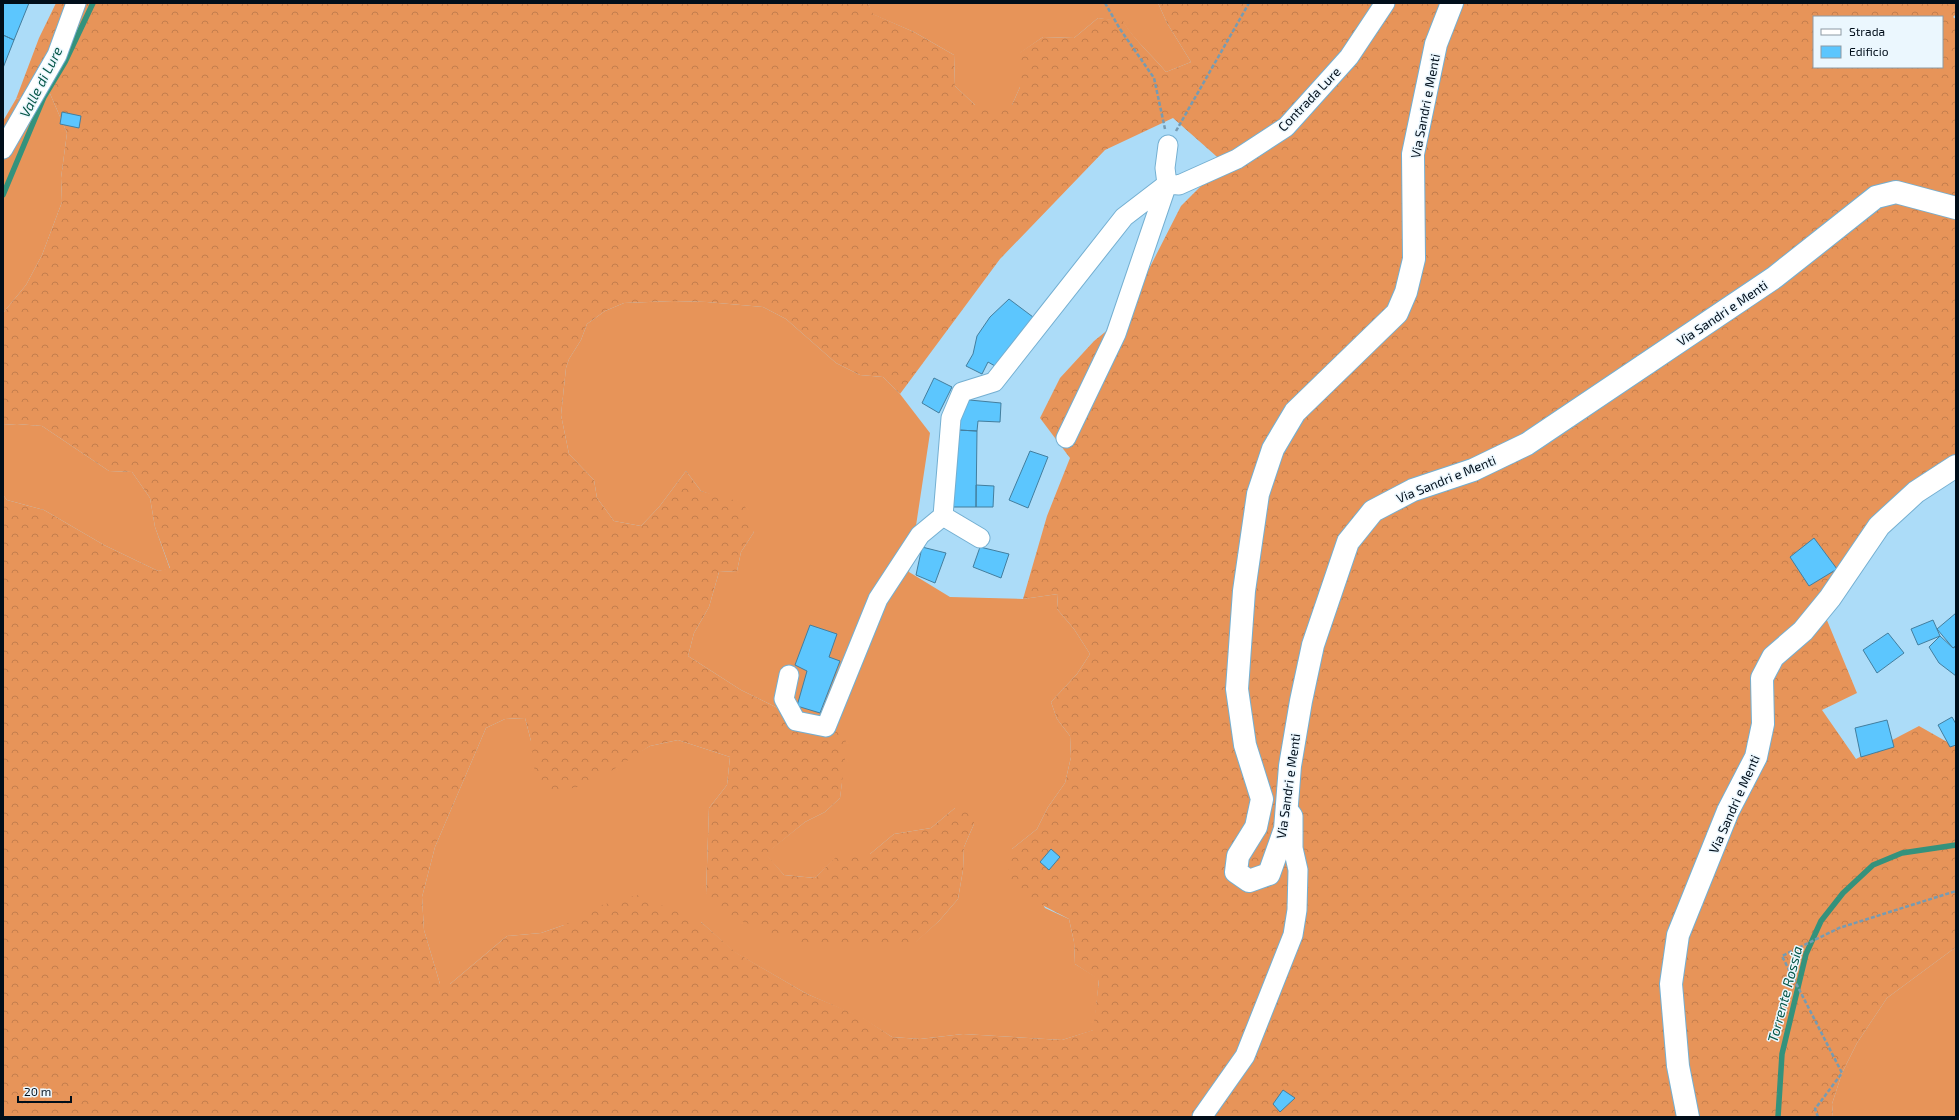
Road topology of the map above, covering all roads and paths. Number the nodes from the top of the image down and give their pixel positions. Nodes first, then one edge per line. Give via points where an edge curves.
1 (76, 3) edge
2 (1105, 3) edge
3 (1249, 3) edge
4 (1385, 3) edge
5 (1452, 3) edge
6 (1168, 145) junction
7 (3, 149) edge
8 (1167, 184) junction
9 (1956, 208) edge
10 (1066, 438) dead end
11 (1956, 466) edge
12 (943, 516) junction
13 (980, 538) dead end
14 (789, 675) dead end
15 (1287, 806) junction
16 (1956, 891) edge
17 (1686, 1116) edge
18 (1202, 1117) edge
19 (1818, 1117) edge

1 - 7 street via 57,55
2 - 6 path via 1154,78
3 - 6 path
4 - 8 street, Contrada Lure via 1349,57 1286,127 1237,159 1179,186
5 - 15 main road, Via Sandri e Menti via 1436,44 1413,154 1414,259 1406,292 1397,313 1295,412 1273,449 1258,494 1244,591 1237,690 1245,745 1262,799 1256,827 1238,856 1236,872 1249,881 1269,874 1285,829
6 - 8 street via 1165,168
8 - 10 street via 1116,334
8 - 12 street via 1124,216 994,382 962,392 951,418
9 - 15 main road, Via Sandri e Menti via 1896,192 1876,198 1775,277 1527,444 1473,470 1413,490 1373,511 1348,542 1313,645 1290,766
11 - 17 main road, Via Sandri e Menti via 1916,492 1880,526 1830,598 1804,631 1773,657 1762,678 1764,724 1756,757 1728,811 1678,935 1671,984 1678,1066
12 - 13 street
12 - 14 street via 920,535 878,599 826,727 796,721 784,700
15 - 18 street via 1293,816 1293,848 1298,870 1297,910 1293,935 1245,1056
16 - 19 path via 1839,928 1782,956 1842,1073 1815,1110

